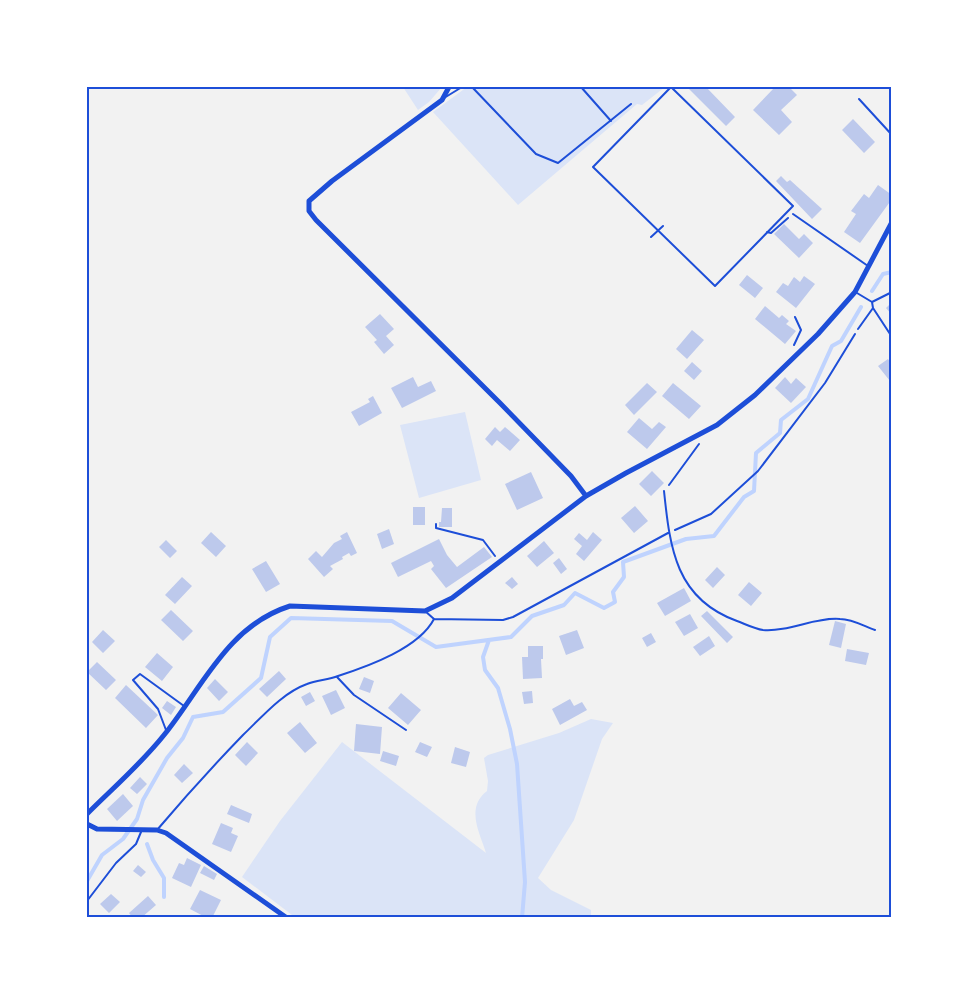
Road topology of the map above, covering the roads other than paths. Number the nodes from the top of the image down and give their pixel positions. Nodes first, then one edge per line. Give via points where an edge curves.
1 (448, 87) edge
2 (462, 87) edge
3 (859, 99) dead end
4 (442, 100) junction
5 (892, 135) edge
6 (792, 214) road end
7 (892, 222) edge
8 (868, 266) junction
9 (855, 292) junction
10 (892, 292) edge
11 (872, 302) junction
12 (873, 308) junction
13 (858, 329) road end
14 (892, 337) edge
15 (664, 491) road end
16 (586, 496) junction
17 (669, 535) junction
18 (425, 611) junction
19 (434, 620) junction
20 (875, 630) dead end
21 (337, 677) junction
22 (184, 706) junction
23 (406, 730) dead end
24 (167, 732) junction
25 (87, 814) edge
26 (87, 824) edge
27 (142, 830) junction
28 (157, 830) junction
29 (87, 901) edge
30 (287, 918) edge

1 - 4 street
2 - 4 lane
3 - 5 lane
4 - 16 street via 332,181 309,201 309,212 500,403
6 - 8 lane
7 - 8 street
8 - 9 street
9 - 11 lane
9 - 16 street via 818,334 717,425
10 - 11 lane
11 - 12 lane
12 - 13 lane
12 - 14 lane
15 - 17 lane
16 - 18 street via 452,598
17 - 19 lane via 513,617
17 - 20 lane via 680,573 702,603 727,618 762,630 840,619
18 - 19 lane
18 - 22 street via 290,606 275,611 248,627
19 - 21 lane via 418,640
21 - 23 lane via 354,695
21 - 28 lane via 291,691 202,777
22 - 24 street
22 - 24 lane via 140,674 133,680 158,709
24 - 25 street
26 - 27 street via 97,829
27 - 28 street
27 - 29 lane via 136,844
28 - 30 street

